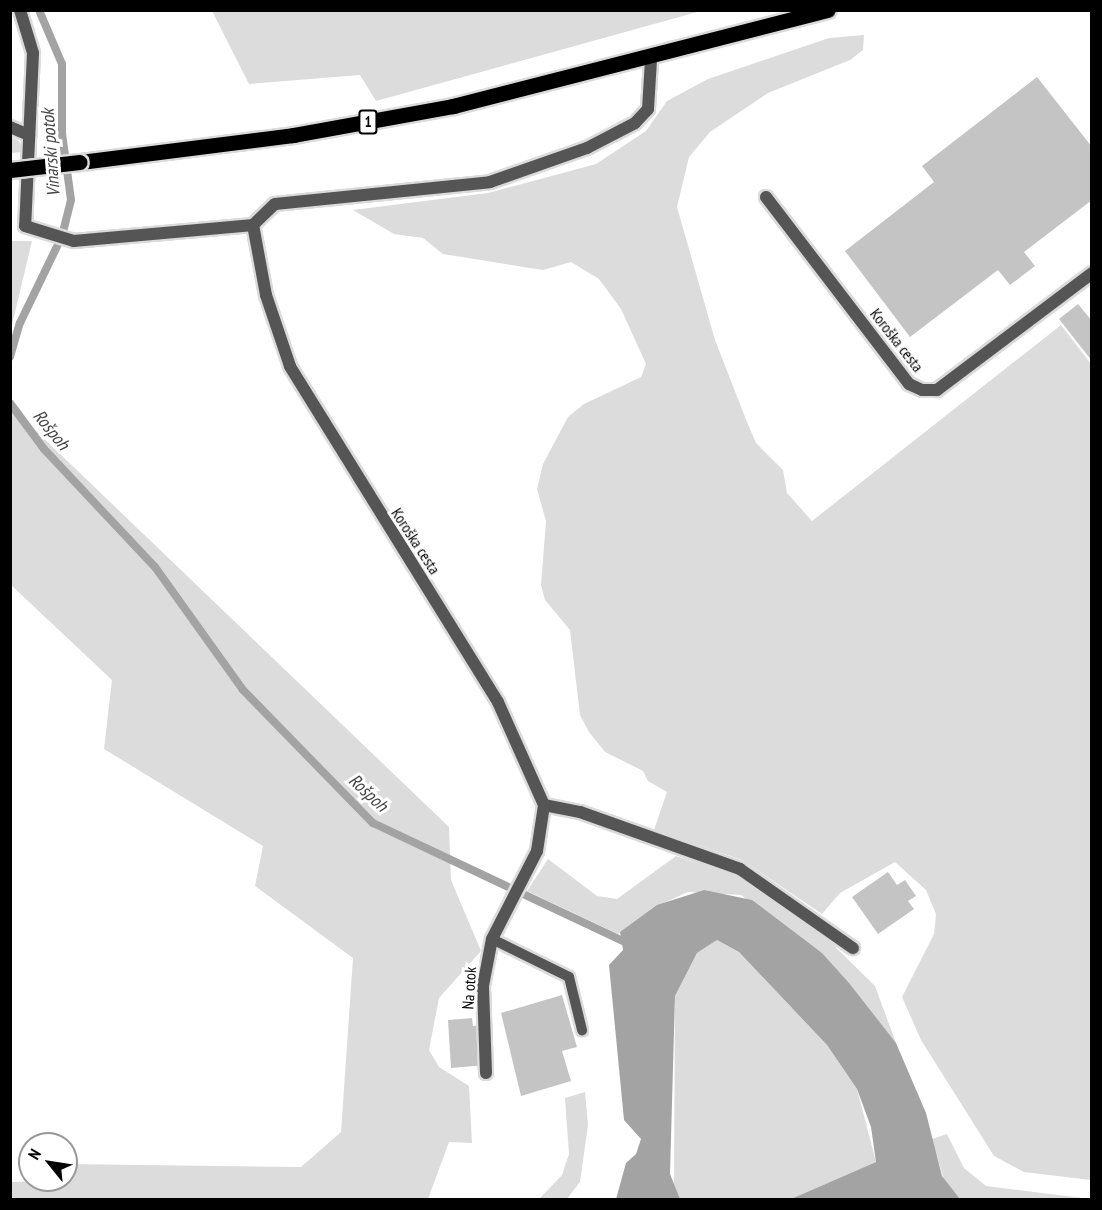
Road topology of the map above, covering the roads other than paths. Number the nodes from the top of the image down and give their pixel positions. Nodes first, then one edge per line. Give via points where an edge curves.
1 (20, 10) edge
2 (828, 10) edge
3 (651, 60) junction
4 (10, 127) edge
5 (29, 135) junction
6 (10, 170) edge
7 (766, 197) dead end
8 (253, 225) junction
9 (1092, 273) edge
10 (544, 805) junction
11 (492, 939) junction
12 (854, 948) dead end
13 (582, 1030) dead end
14 (486, 1073) dead end

1 - 5 street via 33,53
2 - 3 main road, 1
3 - 6 main road, 1, bridge via 453,106 293,135
3 - 8 street via 648,109 635,123 587,148 490,182 275,204
4 - 5 street
5 - 8 street via 26,226 74,241
7 - 9 street, Koroška cesta via 909,384 922,390 937,390
8 - 10 street, Koroška cesta via 266,295 290,366 498,702
10 - 11 street, Na otok via 537,851
10 - 12 street via 580,812 740,869
11 - 13 lane via 568,977
11 - 14 street, Na otok via 483,986

